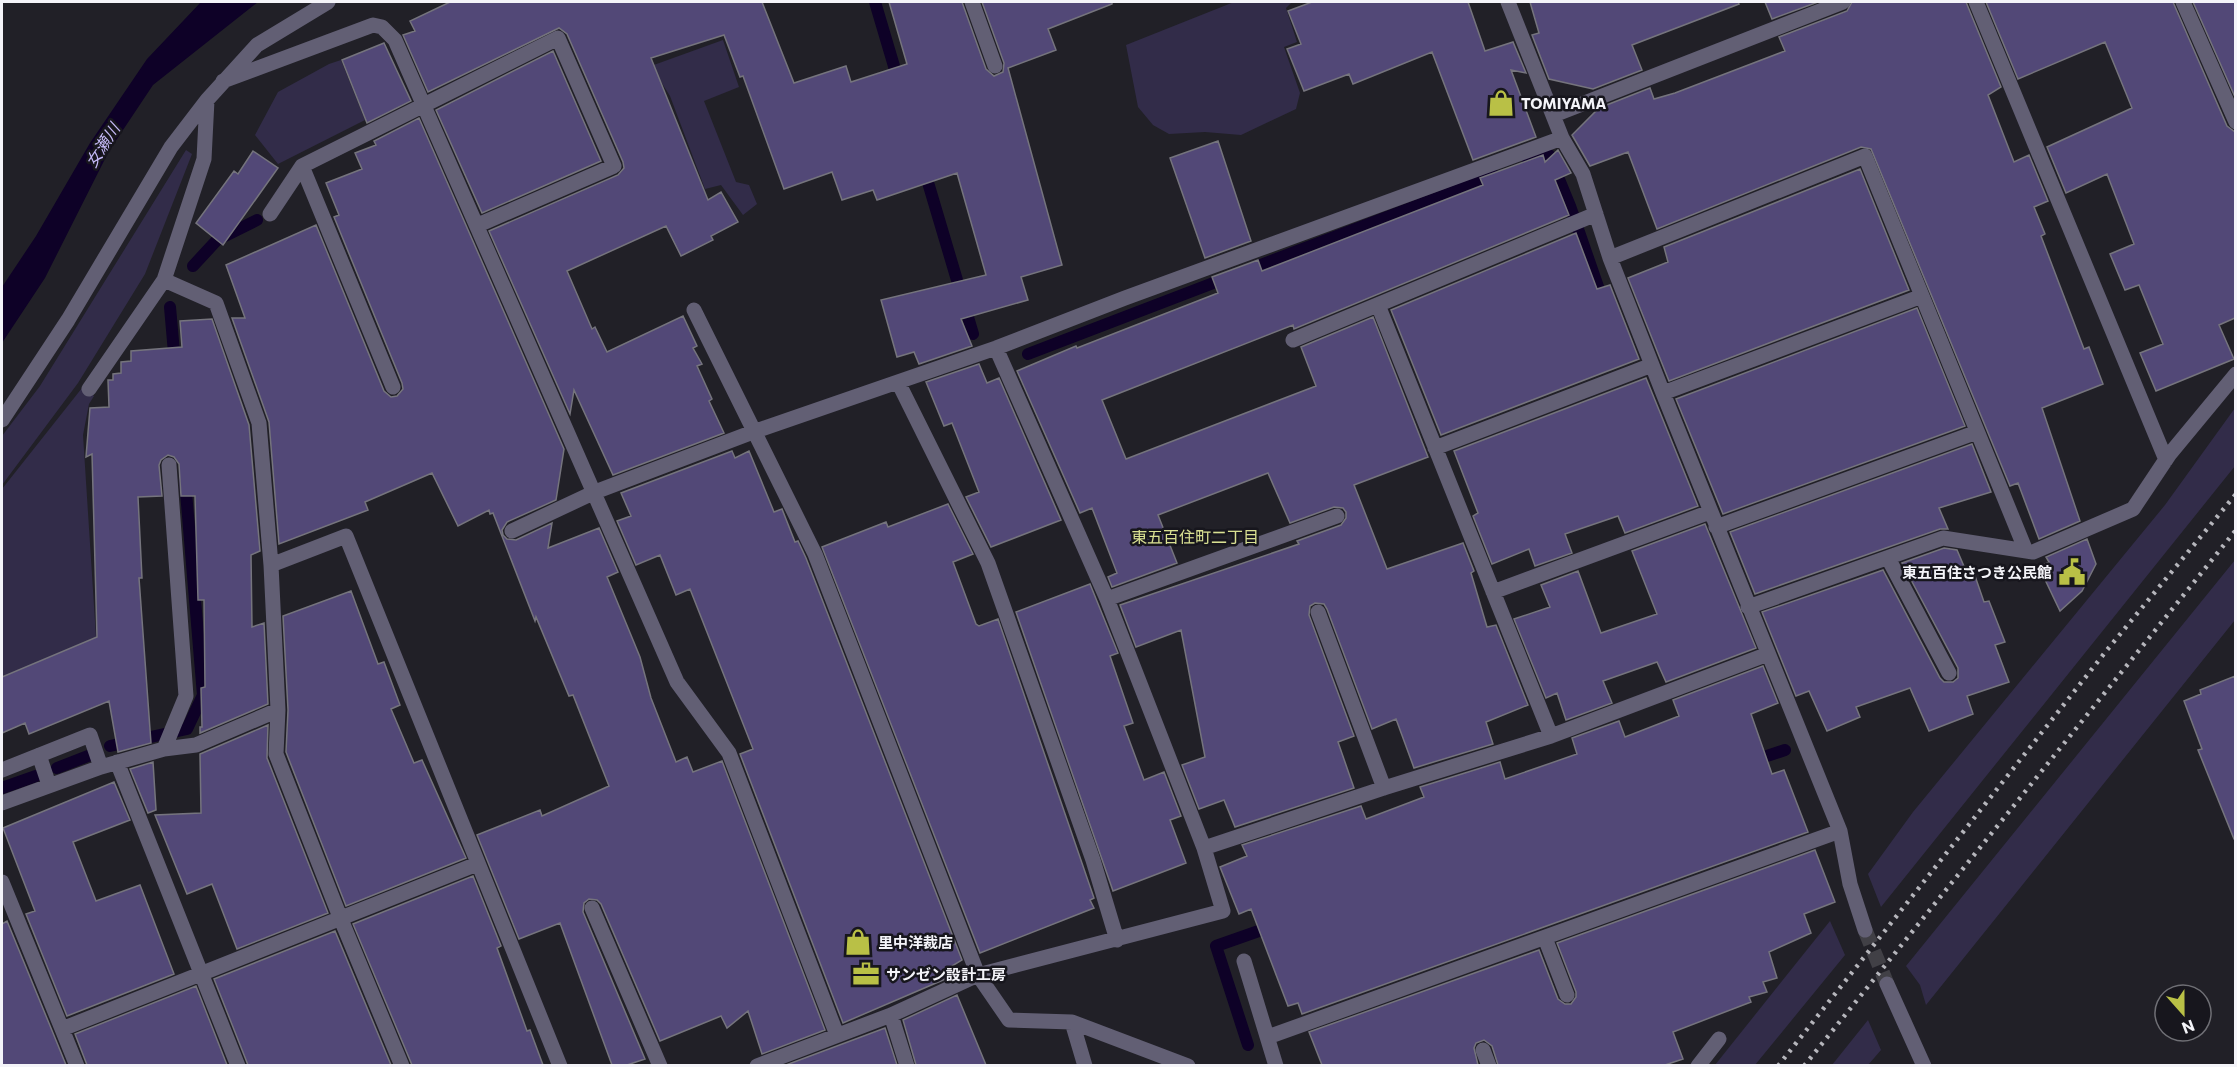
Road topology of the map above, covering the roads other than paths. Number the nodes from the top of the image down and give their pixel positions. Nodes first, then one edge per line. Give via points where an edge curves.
1 (328, 2) edge
2 (972, 2) edge
3 (1508, 2) edge
4 (1843, 2) edge
5 (1976, 2) edge
6 (2183, 2) edge
7 (995, 66) dead end
8 (223, 81) junction
9 (207, 100) junction
10 (425, 105) junction
11 (1554, 115) junction
12 (2235, 122) edge
13 (1562, 138) junction
14 (302, 166) junction
15 (270, 214) dead end
16 (1596, 214) junction
17 (478, 225) junction
18 (1610, 258) junction
19 (164, 280) junction
20 (1922, 296) junction
21 (1378, 305) junction
22 (694, 310) dead end
23 (1293, 340) dead end
24 (996, 348) junction
25 (1652, 365) junction
26 (2235, 374) edge
27 (898, 382) junction
28 (393, 387) dead end
29 (89, 390) dead end
30 (1663, 393) junction
31 (2, 420) edge
32 (753, 432) junction
33 (1977, 432) junction
34 (1435, 448) junction
35 (2166, 460) junction
36 (169, 465) dead end
37 (595, 492) junction
38 (1710, 512) junction
39 (1336, 516) dead end
40 (1716, 527) junction
41 (512, 531) dead end
42 (2026, 551) junction
43 (1888, 558) junction
44 (271, 565) junction
45 (1493, 592) junction
46 (1107, 599) junction
47 (1748, 607) junction
48 (1318, 612) dead end
49 (1768, 654) junction
50 (1949, 673) dead end
51 (278, 710) junction
52 (1551, 736) junction
53 (164, 749) junction
54 (39, 755) junction
55 (117, 762) junction
56 (101, 767) junction
57 (2, 770) edge
58 (49, 785) junction
59 (1384, 788) junction
60 (2, 803) edge
61 (1840, 831) junction
62 (1204, 848) junction
63 (477, 864) junction
64 (2, 882) edge
65 (592, 908) dead end
66 (340, 917) junction
67 (1865, 930) tunnel mouth
68 (1545, 938) junction
69 (1117, 940) junction
70 (1244, 961) dead end
71 (201, 973) junction
72 (978, 975) junction
73 (1887, 984) tunnel mouth
74 (1567, 995) dead end
75 (891, 1015) junction
76 (1072, 1022) junction
77 (62, 1029) junction
78 (837, 1035) junction
79 (1268, 1037) junction
80 (1719, 1039) dead end
81 (1483, 1050) dead end
82 (77, 1065) edge
83 (238, 1065) edge
84 (402, 1065) edge
85 (560, 1065) edge
86 (660, 1065) edge
87 (757, 1065) edge
88 (907, 1065) edge
89 (1085, 1065) edge
90 (1188, 1065) edge
91 (1276, 1065) edge
92 (1489, 1065) edge
93 (1698, 1065) edge
94 (1924, 1065) edge

1 - 8 street via 257,45
2 - 7 street
3 - 11 street
4 - 11 street
5 - 35 street
6 - 12 street
8 - 9 street
8 - 10 street via 373,25 382,27 395,40
9 - 19 street via 204,159
9 - 31 street via 171,147 68,320
10 - 14 street
10 - 17 street
10 - 17 street via 558,38 614,166
11 - 13 street
13 - 16 street via 1583,174
13 - 24 street
14 - 15 street
14 - 28 street
16 - 18 street
16 - 21 street
17 - 37 street
18 - 20 street via 1865,156
18 - 25 street
19 - 29 street
19 - 44 street via 216,303 259,423
20 - 30 street
20 - 33 street
21 - 23 street
21 - 34 street
22 - 32 street
24 - 27 street
24 - 46 street
25 - 30 street
25 - 34 street
26 - 35 street
27 - 32 street
27 - 69 street via 987,563 1093,860
30 - 38 street
32 - 37 street
32 - 72 street via 815,554
33 - 40 street
33 - 42 street
34 - 45 street
35 - 42 street via 2133,509 2033,552
36 - 53 street via 186,696
37 - 41 street
37 - 78 street via 676,682 729,753
38 - 40 street
38 - 45 street
39 - 46 street
40 - 47 street
42 - 43 street via 1943,538
43 - 47 street
43 - 50 street
44 - 51 street
44 - 63 street via 346,536
45 - 52 street
46 - 62 street
47 - 49 street
48 - 59 street
49 - 52 street
49 - 61 street
51 - 53 street via 196,745
51 - 66 street via 276,754
52 - 59 street
53 - 55 street
54 - 56 street via 90,735
54 - 57 street
54 - 58 street
55 - 56 street
55 - 71 street
56 - 58 street
58 - 60 street
59 - 62 street
61 - 67 street via 1850,884
61 - 68 street
62 - 69 street via 1222,911
63 - 66 street
63 - 85 street
64 - 77 street
65 - 86 street
66 - 71 street
66 - 84 street
68 - 74 street
68 - 79 street
69 - 72 street
70 - 79 street
71 - 77 street
71 - 83 street
72 - 75 street
72 - 76 street via 1009,1020
73 - 94 street
75 - 78 street
75 - 88 street
76 - 89 street
76 - 90 street
77 - 82 street
78 - 87 street
79 - 91 street
80 - 93 street
81 - 92 street

